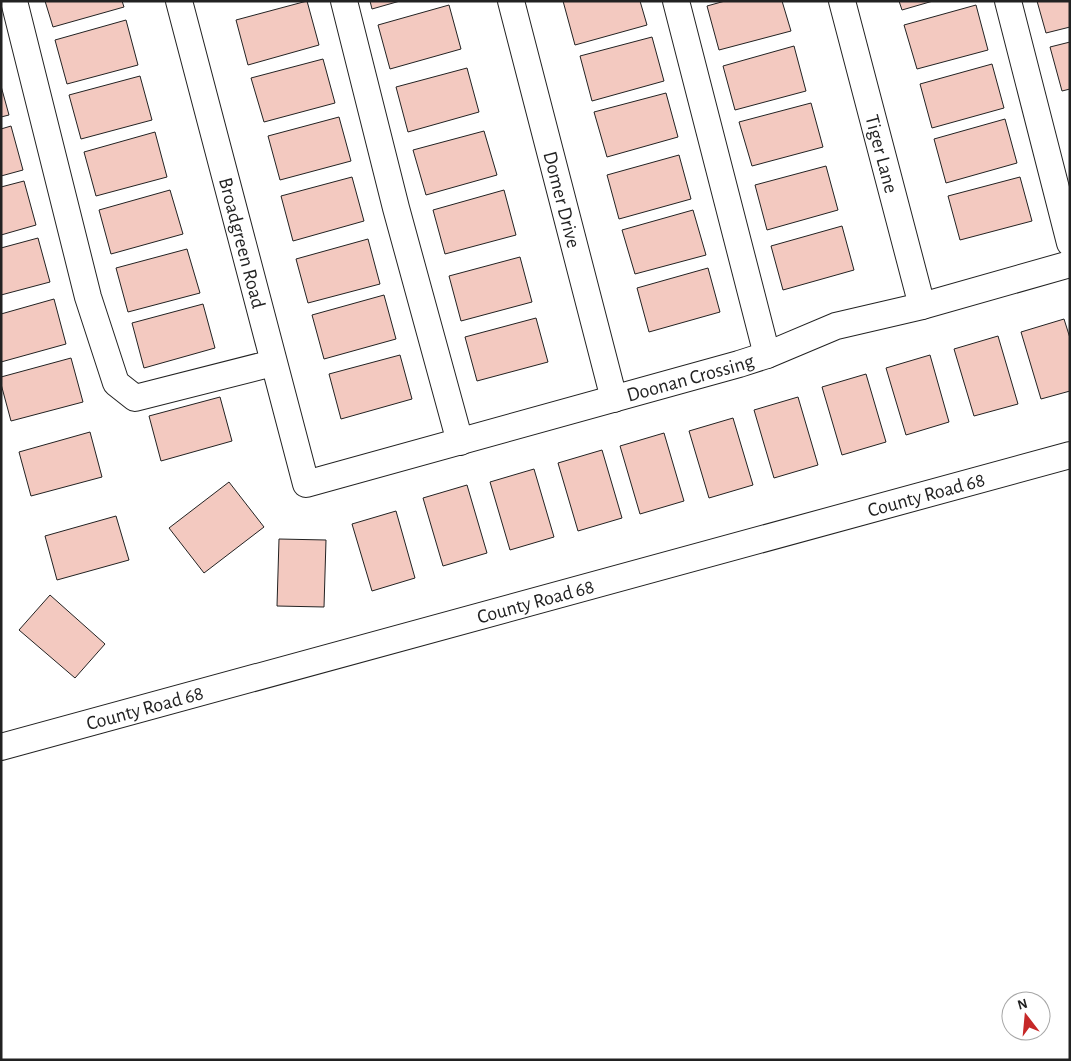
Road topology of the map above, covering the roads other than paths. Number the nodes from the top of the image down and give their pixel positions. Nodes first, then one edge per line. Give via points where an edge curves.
1 (14, 1) edge
2 (179, 1) edge
3 (344, 1) edge
4 (511, 1) edge
5 (676, 1) edge
6 (842, 1) edge
7 (1008, 1) edge
8 (1070, 243) edge
9 (1070, 264) edge
10 (922, 306) junction
11 (767, 355) junction
12 (273, 363) junction
13 (614, 398) junction
14 (460, 442) junction
15 (1070, 455) edge
16 (306, 484) joint
17 (1, 747) edge

1 - 12 street via 88,297 116,383 135,398
2 - 12 street, Broadgreen Road
3 - 14 street
4 - 13 street, Domer Drive
5 - 11 street
6 - 10 street, Tiger Lane
7 - 8 street
9 - 10 street, Doonan Crossing
10 - 11 street, Doonan Crossing via 836,326
11 - 13 street, Doonan Crossing
12 - 16 street, Broadgreen Road
13 - 14 street, Doonan Crossing
14 - 16 street, Doonan Crossing
15 - 17 street, County Road 68

